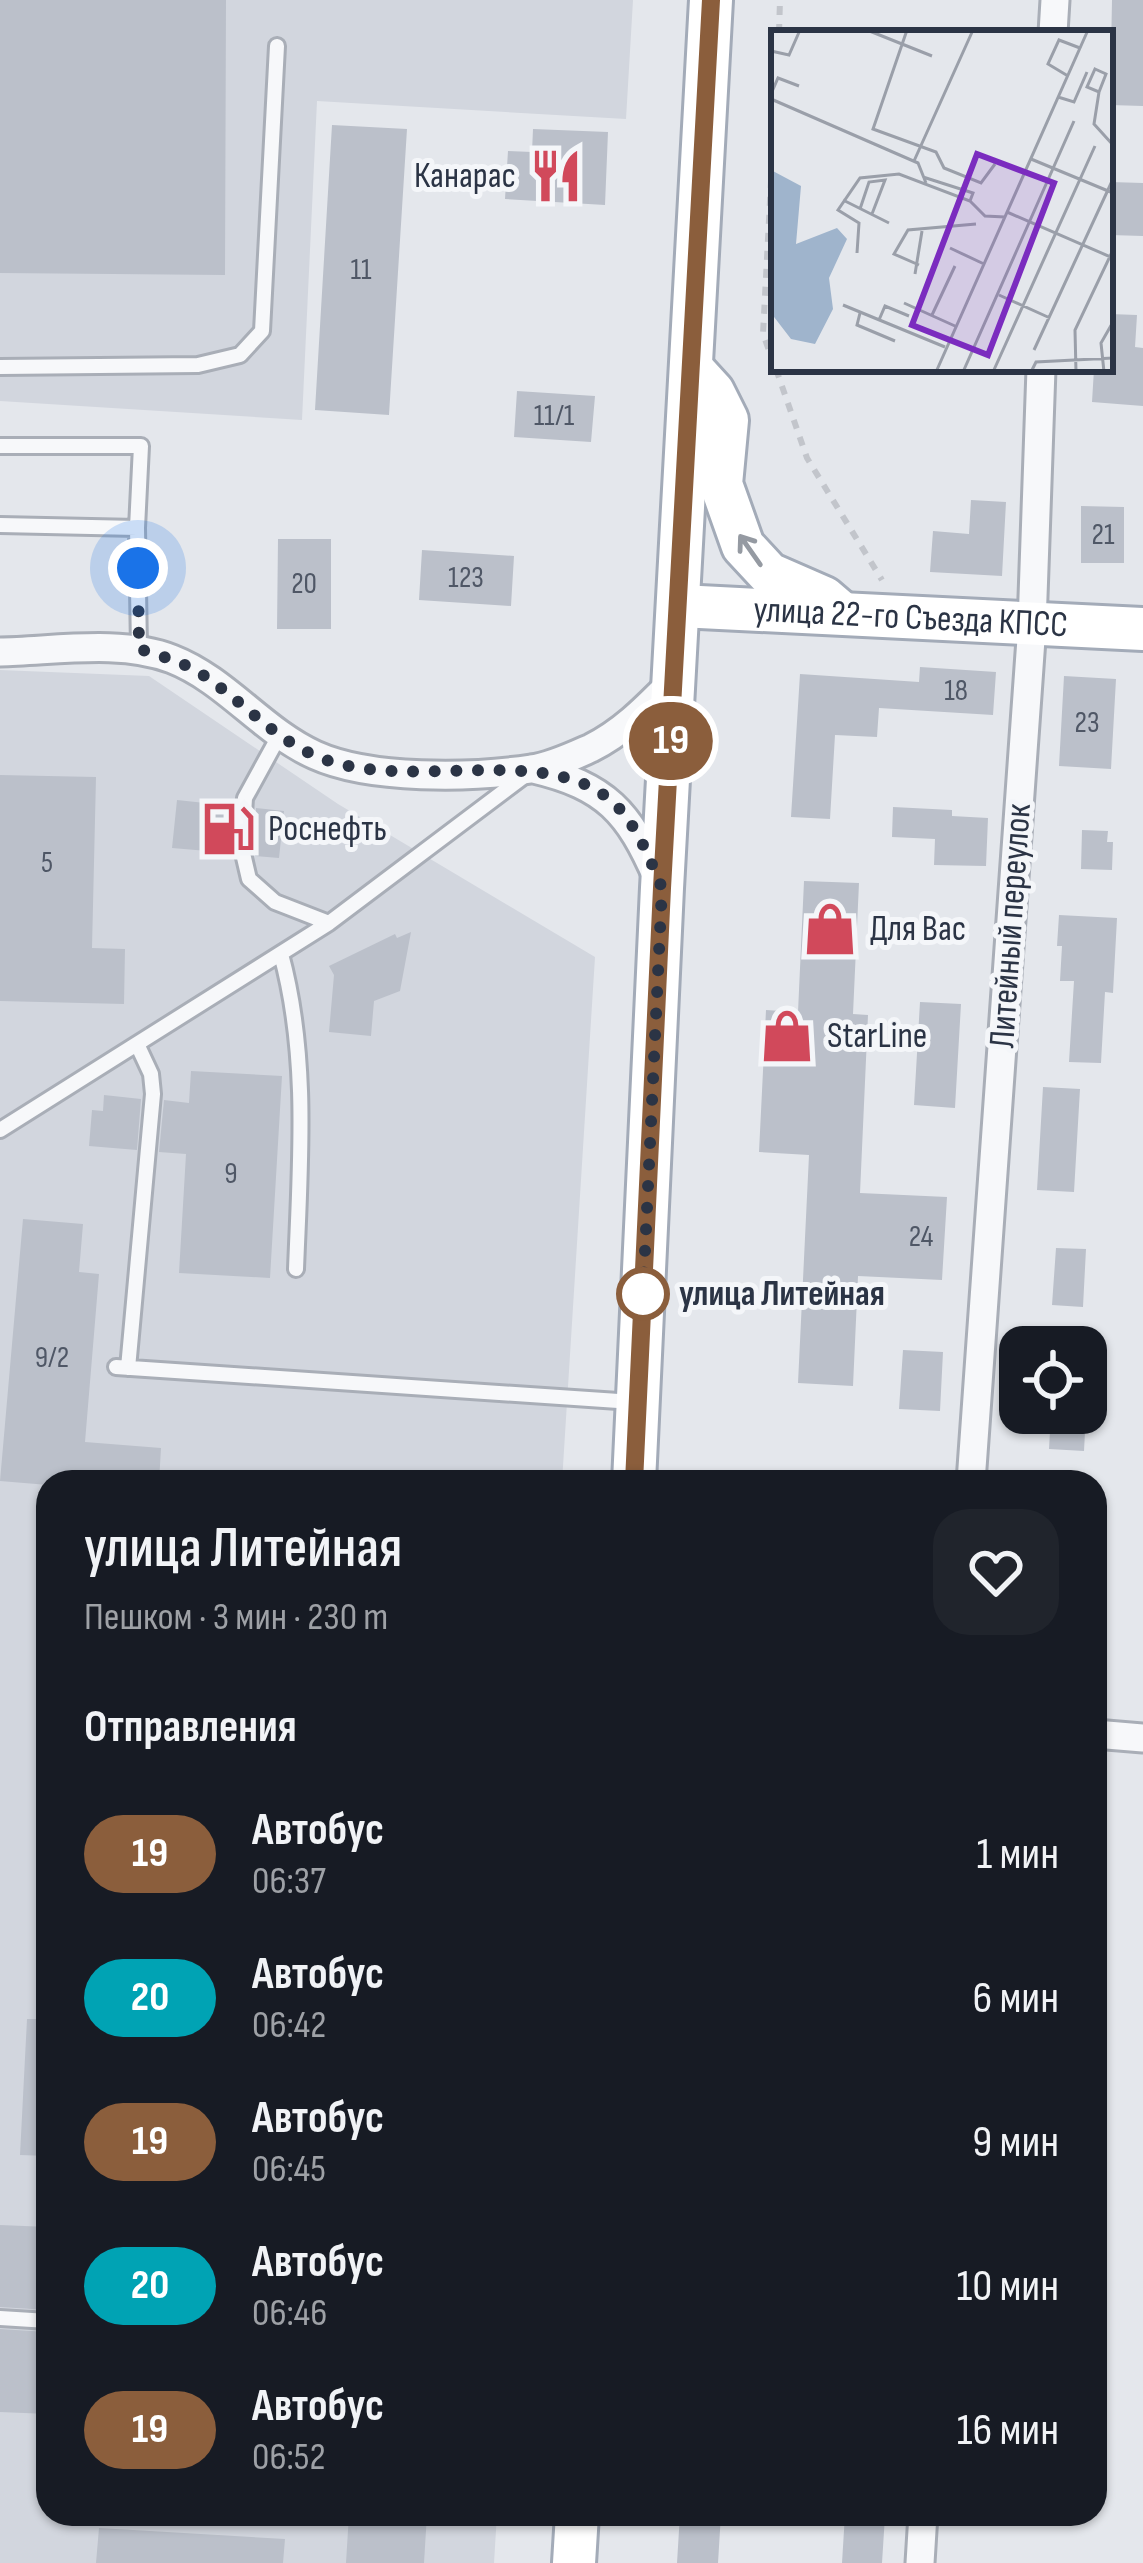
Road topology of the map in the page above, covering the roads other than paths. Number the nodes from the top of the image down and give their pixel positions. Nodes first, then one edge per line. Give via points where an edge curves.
1 (711, 0) edge
2 (1054, 0) edge
3 (1053, 30) edge
4 (277, 46) dead end
5 (0, 367) edge
6 (692, 369) junction
7 (1041, 372) edge
8 (0, 446) edge
9 (0, 526) edge
10 (137, 528) junction
11 (680, 606) junction
12 (844, 615) junction
13 (1032, 626) junction
14 (1143, 629) edge
15 (139, 649) junction
16 (0, 652) edge
17 (675, 679) junction
18 (279, 736) junction
19 (534, 769) junction
20 (662, 888) junction
21 (329, 923) junction
22 (281, 954) junction
23 (137, 1044) junction
24 (0, 1130) edge
25 (296, 1269) dead end
26 (638, 1402) junction
27 (635, 1470) edge
28 (972, 1470) edge
29 (1107, 1736) edge
30 (1143, 1738) edge
31 (0, 2318) edge
32 (36, 2320) edge
33 (576, 2526) edge
34 (922, 2526) edge
35 (574, 2563) edge
36 (920, 2563) edge

1 - 6 main road
2 - 3 street
4 - 5 lane via 262,332 240,355 198,365
6 - 11 main road
12 -> 6 main road via 769,574 742,547 721,484 728,420
7 - 13 street, Литейный переулок
8 - 10 lane via 141,446
9 - 10 lane
10 - 15 lane
11 - 12 main road, улица 22-го Съезда КПСС
11 - 17 main road
12 - 13 main road, улица 22-го Съезда КПСС
13 - 14 main road, улица 22-го Съезда КПСС
13 - 28 street, Литейный переулок
15 - 16 street
15 - 18 street via 203,674
17 - 19 street via 631,724
17 - 20 main road
18 - 19 street via 368,771
18 - 21 lane via 245,798 249,879 275,902
19 - 20 street via 574,778 622,811
19 - 21 lane
20 - 26 main road
21 - 22 lane
22 - 23 lane
22 - 25 lane via 303,1105
23 - 24 lane
23 - 26 lane via 153,1094 122,1367
26 - 27 main road
29 - 30 street
31 - 32 lane
33 - 35 main road
34 - 36 street

